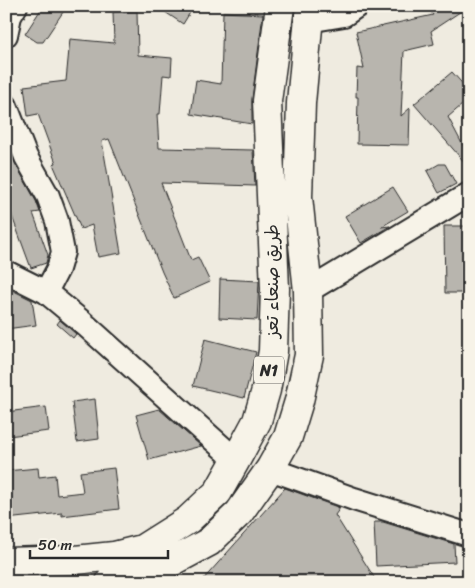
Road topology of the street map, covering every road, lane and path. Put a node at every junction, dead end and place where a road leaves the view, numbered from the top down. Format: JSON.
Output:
{"nodes":[{"id":1,"x":16,"y":6,"type":"edge"},
{"id":2,"x":280,"y":6,"type":"edge"},
{"id":3,"x":357,"y":6,"type":"edge"},
{"id":4,"x":309,"y":14,"type":"edge"},
{"id":5,"x":6,"y":35,"type":"edge"},
{"id":6,"x":6,"y":106,"type":"edge"},
{"id":7,"x":469,"y":194,"type":"edge"},
{"id":8,"x":6,"y":272,"type":"edge"},
{"id":9,"x":308,"y":291,"type":"junction"},
{"id":10,"x":46,"y":292,"type":"junction"},
{"id":11,"x":236,"y":460,"type":"junction"},
{"id":12,"x":270,"y":469,"type":"junction"},
{"id":13,"x":469,"y":535,"type":"edge"},
{"id":14,"x":6,"y":562,"type":"edge"},
{"id":15,"x":151,"y":568,"type":"edge"},
{"id":16,"x":110,"y":582,"type":"edge"}],
"edges":[{"from":1,"to":5,"type":"street"},
{"from":2,"to":11,"type":"highway","name":"طريق صنعاء تعز","number":"N1"},
{"from":3,"to":4,"type":"street"},
{"from":4,"to":9,"type":"highway","name":"طريق صنعاء تعز","number":"N1"},
{"from":6,"to":10,"type":"street"},
{"from":7,"to":9,"type":"street"},
{"from":8,"to":10,"type":"street"},
{"from":9,"to":12,"type":"highway","name":"طريق صنعاء تعز","number":"N1"},
{"from":10,"to":11,"type":"street"},
{"from":11,"to":15,"type":"highway","name":"طريق صنعاء تعز","number":"N1"},
{"from":12,"to":13,"type":"street"},
{"from":12,"to":15,"type":"highway","name":"طريق صنعاء تعز","number":"N1"},
{"from":14,"to":15,"type":"highway","name":"طريق صنعاء تعز","number":"N1"},
{"from":15,"to":16,"type":"highway","name":"طريق صنعاء تعز","number":"N1"}]}
